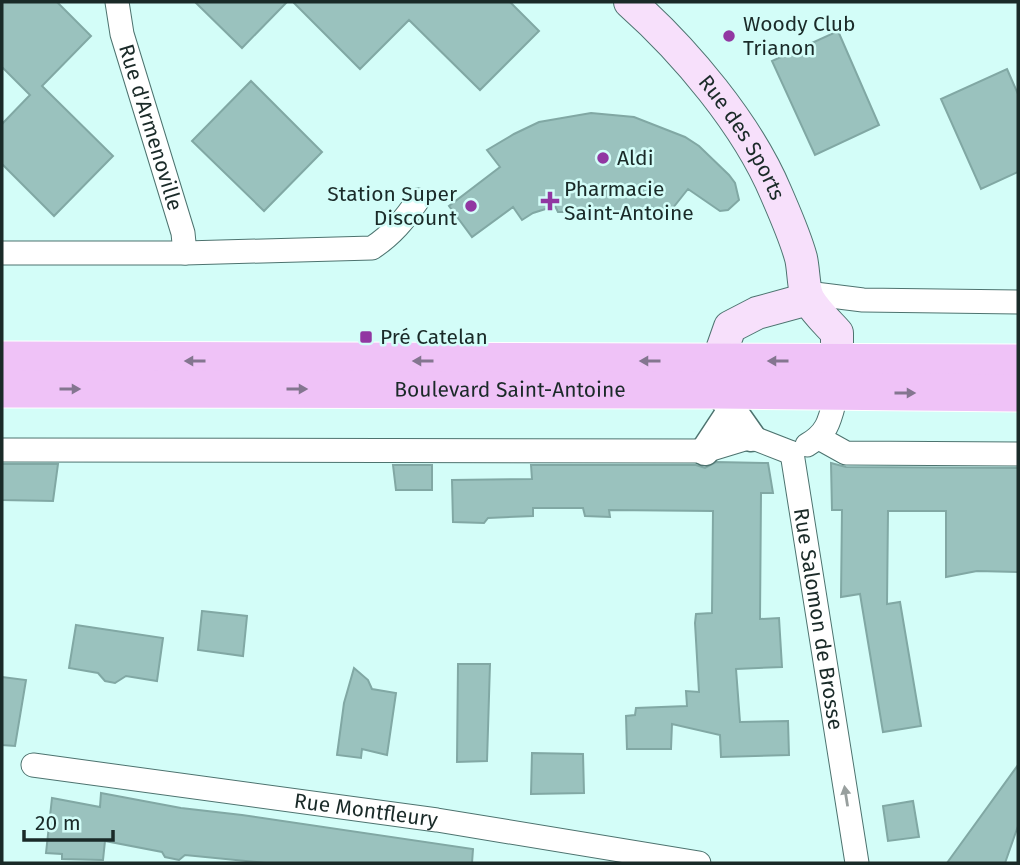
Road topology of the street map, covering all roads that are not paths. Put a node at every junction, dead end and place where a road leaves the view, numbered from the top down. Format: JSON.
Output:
{"nodes":[{"id":1,"x":117,"y":2,"type":"edge"},
{"id":2,"x":630,"y":2,"type":"edge"},
{"id":3,"x":418,"y":200,"type":"dead end"},
{"id":4,"x":2,"y":253,"type":"edge"},
{"id":5,"x":185,"y":253,"type":"junction"},
{"id":6,"x":807,"y":296,"type":"junction"},
{"id":7,"x":1018,"y":302,"type":"edge"},
{"id":8,"x":2,"y":360,"type":"edge"},
{"id":9,"x":1018,"y":363,"type":"edge"},
{"id":10,"x":838,"y":377,"type":"junction"},
{"id":11,"x":722,"y":384,"type":"junction"},
{"id":12,"x":2,"y":389,"type":"edge"},
{"id":13,"x":1018,"y":393,"type":"edge"},
{"id":14,"x":751,"y":437,"type":"junction"},
{"id":15,"x":820,"y":438,"type":"junction"},
{"id":16,"x":2,"y":450,"type":"edge"},
{"id":17,"x":705,"y":451,"type":"junction"},
{"id":18,"x":792,"y":453,"type":"junction"},
{"id":19,"x":1018,"y":454,"type":"edge"},
{"id":20,"x":33,"y":765,"type":"dead end"},
{"id":21,"x":699,"y":863,"type":"edge"},
{"id":22,"x":857,"y":863,"type":"edge"}],
"edges":[{"from":1,"to":5,"type":"street","name":"Rue d'Armenoville"},
{"from":2,"to":6,"type":"main road","name":"Rue des Sports"},
{"from":3,"to":5,"type":"street"},
{"from":4,"to":5,"type":"street"},
{"from":6,"to":7,"type":"street"},
{"from":6,"to":10,"type":"main road"},
{"from":6,"to":11,"type":"main road"},
{"from":11,"to":8,"type":"main road","name":"Boulevard Saint-Antoine","one_way":true},
{"from":9,"to":10,"type":"main road","name":"Boulevard Saint-Antoine"},
{"from":10,"to":11,"type":"main road","name":"Boulevard Saint-Antoine"},
{"from":10,"to":13,"type":"main road","name":"Boulevard Saint-Antoine","one_way":true},
{"from":10,"to":15,"type":"street"},
{"from":12,"to":11,"type":"main road","name":"Boulevard Saint-Antoine","one_way":true},
{"from":11,"to":14,"type":"street"},
{"from":11,"to":17,"type":"street"},
{"from":14,"to":17,"type":"street"},
{"from":14,"to":18,"type":"street"},
{"from":15,"to":18,"type":"street"},
{"from":15,"to":19,"type":"street"},
{"from":16,"to":17,"type":"street"},
{"from":22,"to":18,"type":"street","name":"Rue Salomon de Brosse","one_way":true},
{"from":20,"to":21,"type":"street","name":"Rue Montfleury"}]}
